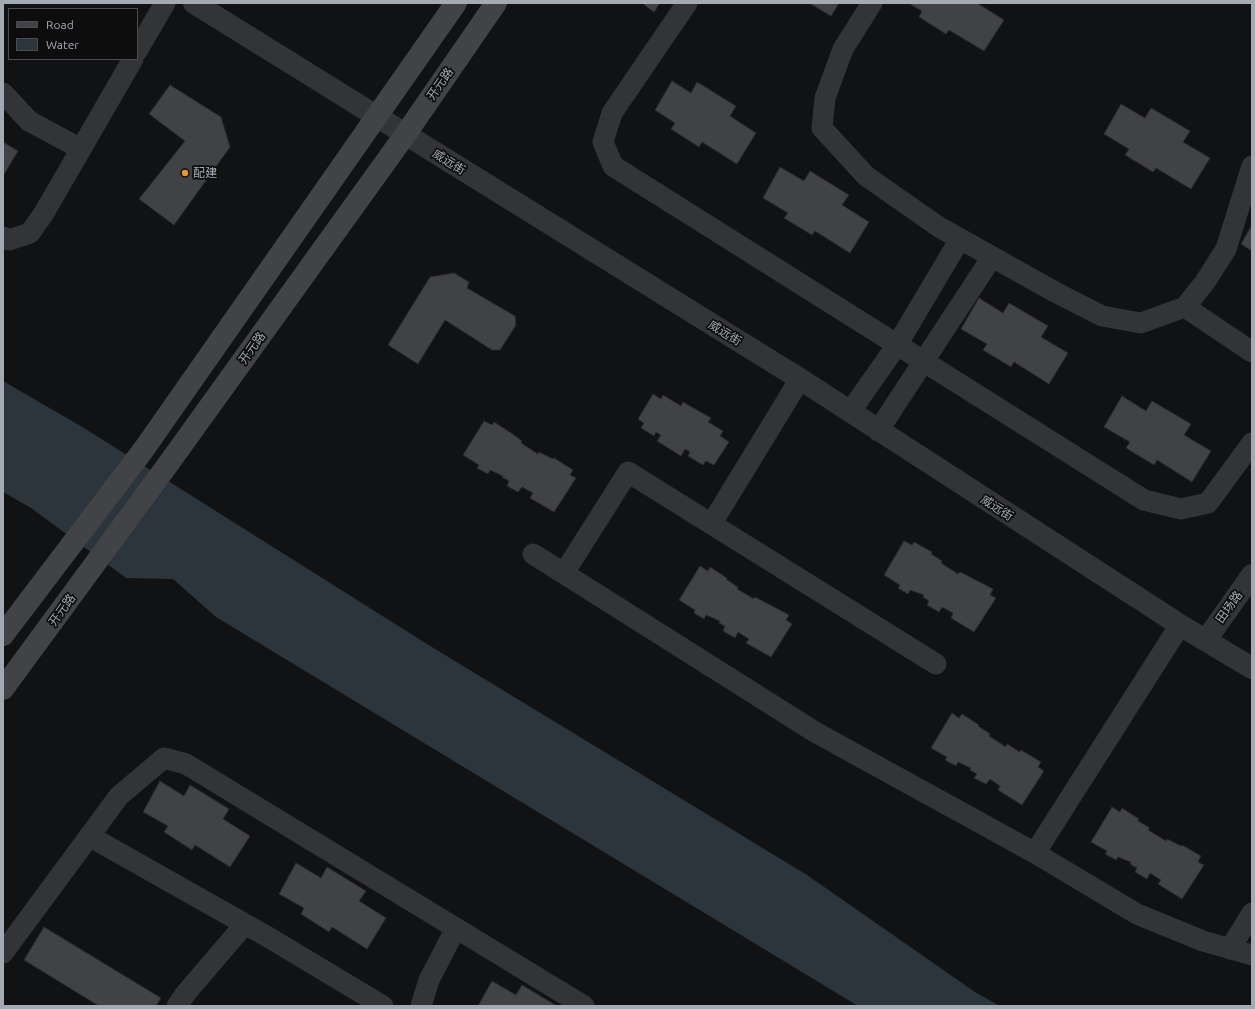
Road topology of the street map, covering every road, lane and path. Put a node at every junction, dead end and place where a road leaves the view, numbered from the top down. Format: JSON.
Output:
{"nodes":[{"id":1,"x":165,"y":3,"type":"edge"},
{"id":2,"x":194,"y":3,"type":"edge"},
{"id":3,"x":456,"y":3,"type":"edge"},
{"id":4,"x":496,"y":3,"type":"edge"},
{"id":5,"x":687,"y":3,"type":"edge"},
{"id":6,"x":872,"y":3,"type":"edge"},
{"id":7,"x":138,"y":50,"type":"edge"},
{"id":8,"x":132,"y":60,"type":"edge"},
{"id":9,"x":3,"y":92,"type":"edge"},
{"id":10,"x":377,"y":115,"type":"junction"},
{"id":11,"x":405,"y":135,"type":"junction"},
{"id":12,"x":81,"y":149,"type":"junction"},
{"id":13,"x":1252,"y":166,"type":"edge"},
{"id":14,"x":3,"y":238,"type":"edge"},
{"id":15,"x":960,"y":239,"type":"junction"},
{"id":16,"x":992,"y":257,"type":"junction"},
{"id":17,"x":1185,"y":307,"type":"junction"},
{"id":18,"x":897,"y":345,"type":"junction"},
{"id":19,"x":1252,"y":352,"type":"edge"},
{"id":20,"x":924,"y":362,"type":"junction"},
{"id":21,"x":800,"y":379,"type":"junction"},
{"id":22,"x":850,"y":412,"type":"junction"},
{"id":23,"x":878,"y":431,"type":"junction"},
{"id":24,"x":1252,"y":443,"type":"edge"},
{"id":25,"x":712,"y":523,"type":"junction"},
{"id":26,"x":533,"y":554,"type":"dead end"},
{"id":27,"x":564,"y":573,"type":"junction"},
{"id":28,"x":1252,"y":575,"type":"edge"},
{"id":29,"x":1180,"y":625,"type":"junction"},
{"id":30,"x":3,"y":635,"type":"edge"},
{"id":31,"x":1206,"y":640,"type":"junction"},
{"id":32,"x":936,"y":664,"type":"dead end"},
{"id":33,"x":1252,"y":668,"type":"edge"},
{"id":34,"x":3,"y":689,"type":"edge"},
{"id":35,"x":89,"y":836,"type":"junction"},
{"id":36,"x":1035,"y":853,"type":"junction"},
{"id":37,"x":1252,"y":913,"type":"edge"},
{"id":38,"x":245,"y":924,"type":"junction"},
{"id":39,"x":456,"y":928,"type":"junction"},
{"id":40,"x":1230,"y":949,"type":"junction"},
{"id":41,"x":3,"y":953,"type":"edge"},
{"id":42,"x":1252,"y":955,"type":"edge"},
{"id":43,"x":177,"y":1006,"type":"edge"},
{"id":44,"x":383,"y":1006,"type":"edge"},
{"id":45,"x":421,"y":1006,"type":"edge"},
{"id":46,"x":584,"y":1006,"type":"edge"}],
"edges":[{"from":1,"to":7,"type":"street"},
{"from":2,"to":10,"type":"street","name":"威远街"},
{"from":3,"to":10,"type":"main road"},
{"from":4,"to":11,"type":"main road","name":"开元路"},
{"from":5,"to":18,"type":"street"},
{"from":6,"to":15,"type":"street"},
{"from":8,"to":12,"type":"street"},
{"from":9,"to":12,"type":"street"},
{"from":10,"to":11,"type":"street","name":"威远街"},
{"from":10,"to":30,"type":"main road"},
{"from":11,"to":21,"type":"street","name":"威远街"},
{"from":11,"to":34,"type":"main road","name":"开元路"},
{"from":12,"to":14,"type":"street"},
{"from":13,"to":17,"type":"street"},
{"from":15,"to":16,"type":"street"},
{"from":15,"to":18,"type":"street"},
{"from":16,"to":17,"type":"street"},
{"from":16,"to":20,"type":"street"},
{"from":17,"to":19,"type":"street"},
{"from":18,"to":20,"type":"street"},
{"from":18,"to":22,"type":"street"},
{"from":20,"to":23,"type":"street"},
{"from":20,"to":24,"type":"street"},
{"from":21,"to":22,"type":"street","name":"威远街"},
{"from":21,"to":25,"type":"street"},
{"from":22,"to":23,"type":"street","name":"威远街"},
{"from":23,"to":29,"type":"street","name":"威远街"},
{"from":25,"to":27,"type":"street"},
{"from":25,"to":32,"type":"street"},
{"from":26,"to":27,"type":"street"},
{"from":27,"to":36,"type":"street"},
{"from":28,"to":31,"type":"street","name":"田场路"},
{"from":29,"to":31,"type":"street","name":"威远街"},
{"from":29,"to":36,"type":"street"},
{"from":31,"to":33,"type":"street","name":"威远街"},
{"from":35,"to":38,"type":"street"},
{"from":35,"to":39,"type":"street"},
{"from":35,"to":41,"type":"street"},
{"from":36,"to":40,"type":"street"},
{"from":37,"to":40,"type":"street"},
{"from":38,"to":43,"type":"street"},
{"from":38,"to":44,"type":"street"},
{"from":39,"to":45,"type":"street"},
{"from":39,"to":46,"type":"street"},
{"from":40,"to":42,"type":"street"}]}
